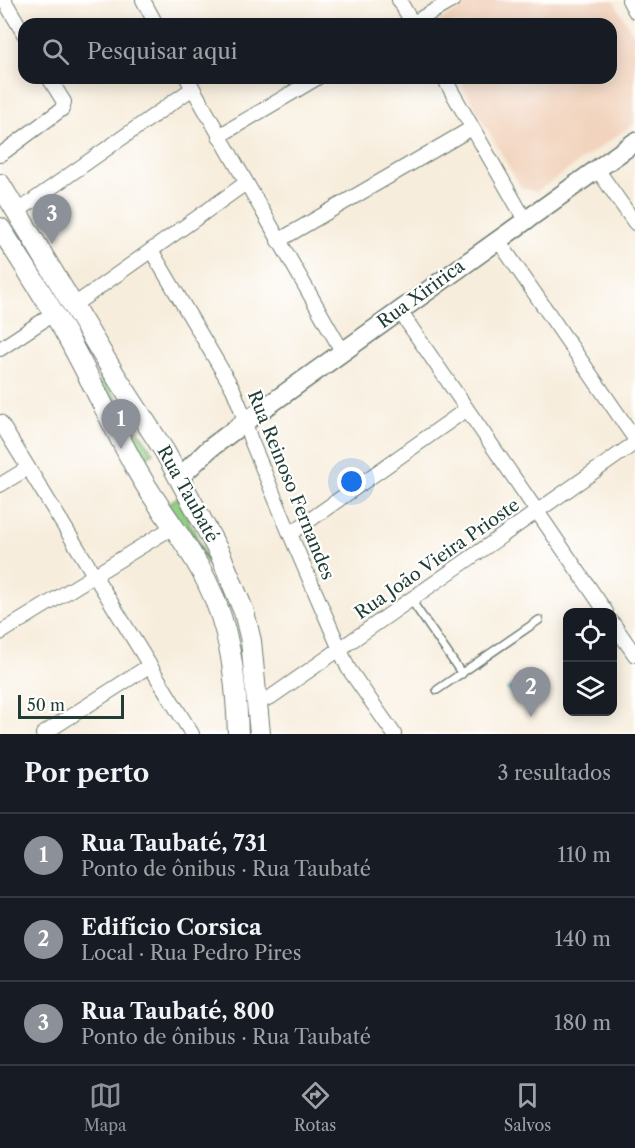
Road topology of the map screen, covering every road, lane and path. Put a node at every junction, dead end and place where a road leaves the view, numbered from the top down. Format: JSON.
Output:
{"nodes":[{"id":1,"x":4,"y":0,"type":"edge"},
{"id":2,"x":399,"y":0,"type":"edge"},
{"id":3,"x":453,"y":0,"type":"edge"},
{"id":4,"x":629,"y":0,"type":"edge"},
{"id":5,"x":147,"y":1,"type":"edge"},
{"id":6,"x":635,"y":11,"type":"edge"},
{"id":7,"x":154,"y":18,"type":"edge"},
{"id":8,"x":409,"y":18,"type":"edge"},
{"id":9,"x":422,"y":18,"type":"edge"},
{"id":10,"x":18,"y":24,"type":"edge"},
{"id":11,"x":53,"y":84,"type":"edge"},
{"id":12,"x":189,"y":84,"type":"edge"},
{"id":13,"x":191,"y":84,"type":"edge"},
{"id":14,"x":307,"y":84,"type":"edge"},
{"id":15,"x":447,"y":84,"type":"edge"},
{"id":16,"x":472,"y":128,"type":"junction"},
{"id":17,"x":219,"y":136,"type":"junction"},
{"id":18,"x":635,"y":142,"type":"edge"},
{"id":19,"x":0,"y":155,"type":"edge"},
{"id":20,"x":597,"y":169,"type":"junction"},
{"id":21,"x":246,"y":183,"type":"junction"},
{"id":22,"x":0,"y":184,"type":"edge"},
{"id":23,"x":18,"y":211,"type":"junction"},
{"id":24,"x":525,"y":220,"type":"junction"},
{"id":25,"x":635,"y":224,"type":"edge"},
{"id":26,"x":0,"y":228,"type":"edge"},
{"id":27,"x":498,"y":240,"type":"junction"},
{"id":28,"x":278,"y":241,"type":"junction"},
{"id":29,"x":151,"y":250,"type":"junction"},
{"id":30,"x":74,"y":305,"type":"junction"},
{"id":31,"x":399,"y":310,"type":"junction"},
{"id":32,"x":53,"y":314,"type":"junction"},
{"id":33,"x":0,"y":349,"type":"edge"},
{"id":34,"x":342,"y":351,"type":"junction"},
{"id":35,"x":115,"y":375,"type":"junction"},
{"id":36,"x":91,"y":382,"type":"junction"},
{"id":37,"x":467,"y":409,"type":"junction"},
{"id":38,"x":0,"y":422,"type":"edge"},
{"id":39,"x":245,"y":422,"type":"junction"},
{"id":40,"x":635,"y":441,"type":"edge"},
{"id":41,"x":28,"y":468,"type":"junction"},
{"id":42,"x":176,"y":470,"type":"junction"},
{"id":43,"x":0,"y":484,"type":"edge"},
{"id":44,"x":151,"y":495,"type":"junction"},
{"id":45,"x":538,"y":511,"type":"junction"},
{"id":46,"x":173,"y":527,"type":"junction"},
{"id":47,"x":290,"y":534,"type":"junction"},
{"id":48,"x":94,"y":575,"type":"junction"},
{"id":49,"x":411,"y":600,"type":"junction"},
{"id":50,"x":603,"y":608,"type":"edge"},
{"id":51,"x":539,"y":620,"type":"dead end"},
{"id":52,"x":617,"y":629,"type":"edge"},
{"id":53,"x":0,"y":633,"type":"edge"},
{"id":54,"x":339,"y":650,"type":"junction"},
{"id":55,"x":635,"y":655,"type":"edge"},
{"id":56,"x":149,"y":666,"type":"junction"},
{"id":57,"x":462,"y":674,"type":"junction"},
{"id":58,"x":437,"y":690,"type":"dead end"},
{"id":59,"x":258,"y":702,"type":"junction"},
{"id":60,"x":43,"y":734,"type":"edge"},
{"id":61,"x":192,"y":734,"type":"edge"},
{"id":62,"x":238,"y":734,"type":"edge"},
{"id":63,"x":260,"y":734,"type":"edge"},
{"id":64,"x":394,"y":734,"type":"edge"}],
"edges":[{"from":1,"to":10,"type":"street"},
{"from":2,"to":8,"type":"street"},
{"from":3,"to":9,"type":"street"},
{"from":4,"to":6,"type":"street"},
{"from":5,"to":7,"type":"street"},
{"from":11,"to":19,"type":"street"},
{"from":12,"to":23,"type":"street"},
{"from":13,"to":17,"type":"street"},
{"from":14,"to":17,"type":"street"},
{"from":15,"to":16,"type":"street"},
{"from":16,"to":24,"type":"street"},
{"from":16,"to":28,"type":"street"},
{"from":17,"to":21,"type":"street"},
{"from":18,"to":20,"type":"street","name":"Rua Xiririca"},
{"from":20,"to":24,"type":"street","name":"Rua Xiririca"},
{"from":20,"to":25,"type":"street"},
{"from":21,"to":28,"type":"street"},
{"from":21,"to":29,"type":"street"},
{"from":22,"to":23,"type":"main road","name":"Rua Taubaté"},
{"from":23,"to":30,"type":"main road","name":"Rua Taubaté"},
{"from":24,"to":27,"type":"street","name":"Rua Xiririca"},
{"from":26,"to":32,"type":"main road","name":"Rua Taubaté"},
{"from":27,"to":31,"type":"street","name":"Rua Xiririca"},
{"from":27,"to":40,"type":"street"},
{"from":28,"to":34,"type":"street"},
{"from":29,"to":30,"type":"street"},
{"from":29,"to":39,"type":"street","name":"Rua Reinoso Fernandes"},
{"from":30,"to":35,"type":"main road","name":"Rua Taubaté"},
{"from":31,"to":34,"type":"street","name":"Rua Xiririca"},
{"from":31,"to":37,"type":"street"},
{"from":32,"to":33,"type":"street"},
{"from":32,"to":36,"type":"main road","name":"Rua Taubaté"},
{"from":34,"to":39,"type":"street","name":"Rua Xiririca"},
{"from":35,"to":36,"type":"main road"},
{"from":35,"to":42,"type":"main road","name":"Rua Taubaté"},
{"from":36,"to":44,"type":"main road","name":"Rua Taubaté"},
{"from":37,"to":45,"type":"street"},
{"from":37,"to":47,"type":"street"},
{"from":38,"to":41,"type":"street"},
{"from":39,"to":42,"type":"street","name":"Rua Xiririca"},
{"from":39,"to":47,"type":"street","name":"Rua Reinoso Fernandes"},
{"from":40,"to":45,"type":"street","name":"Rua João Vieira Prioste"},
{"from":41,"to":43,"type":"street"},
{"from":41,"to":48,"type":"street"},
{"from":42,"to":44,"type":"main road"},
{"from":42,"to":59,"type":"main road","name":"Rua Taubaté"},
{"from":44,"to":46,"type":"main road","name":"Rua Taubaté"},
{"from":45,"to":49,"type":"street","name":"Rua João Vieira Prioste"},
{"from":45,"to":50,"type":"street"},
{"from":46,"to":48,"type":"street"},
{"from":46,"to":62,"type":"main road","name":"Rua Taubaté"},
{"from":47,"to":54,"type":"street","name":"Rua Reinoso Fernandes"},
{"from":48,"to":53,"type":"street"},
{"from":48,"to":56,"type":"street"},
{"from":49,"to":54,"type":"street","name":"Rua João Vieira Prioste"},
{"from":49,"to":57,"type":"lane"},
{"from":51,"to":57,"type":"lane"},
{"from":52,"to":55,"type":"street"},
{"from":54,"to":59,"type":"street","name":"Rua João Vieira Prioste"},
{"from":54,"to":64,"type":"street","name":"Rua Reinoso Fernandes"},
{"from":56,"to":60,"type":"street"},
{"from":56,"to":61,"type":"street"},
{"from":57,"to":58,"type":"lane"},
{"from":59,"to":63,"type":"main road","name":"Rua Taubaté"}]}
